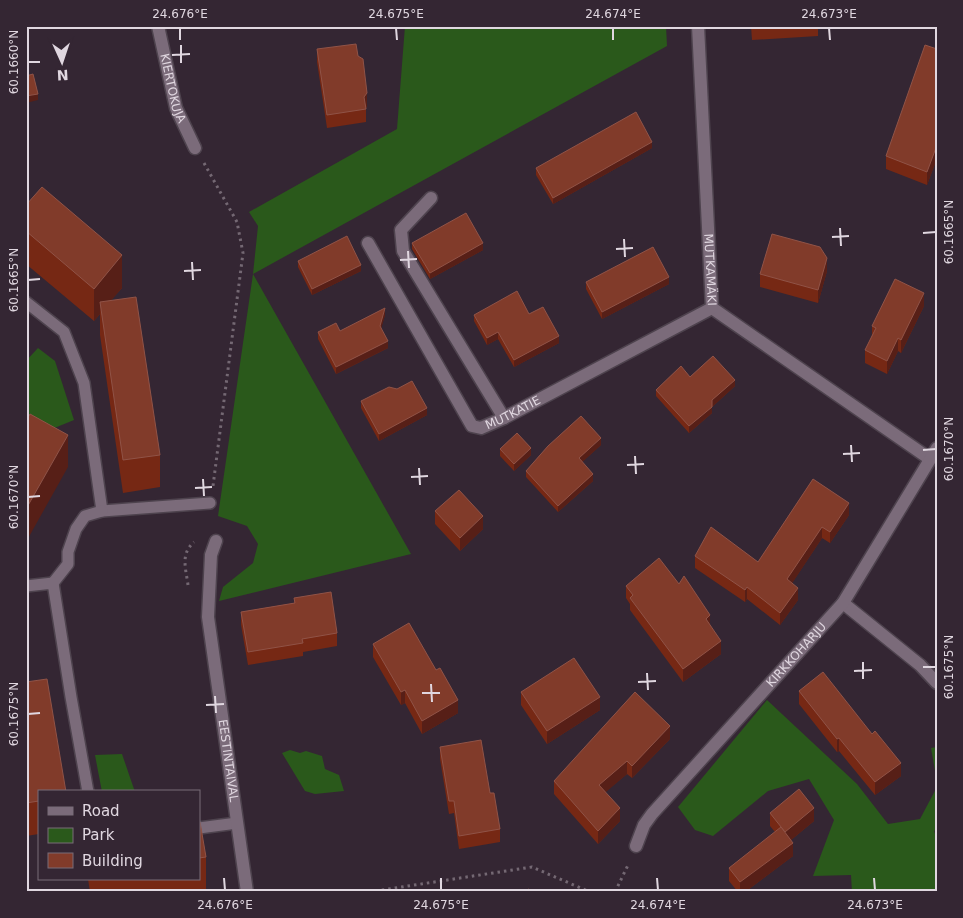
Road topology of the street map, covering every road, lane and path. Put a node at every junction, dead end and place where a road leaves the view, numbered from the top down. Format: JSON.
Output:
{"nodes":[{"id":1,"x":158,"y":26,"type":"edge"},
{"id":2,"x":698,"y":26,"type":"edge"},
{"id":3,"x":196,"y":148,"type":"joint"},
{"id":4,"x":431,"y":198,"type":"dead end"},
{"id":5,"x":368,"y":242,"type":"dead end"},
{"id":6,"x":26,"y":302,"type":"edge"},
{"id":7,"x":712,"y":308,"type":"junction"},
{"id":8,"x":504,"y":418,"type":"junction"},
{"id":9,"x":933,"y":454,"type":"edge"},
{"id":10,"x":210,"y":503,"type":"joint"},
{"id":11,"x":102,"y":511,"type":"junction"},
{"id":12,"x":216,"y":541,"type":"dead end"},
{"id":13,"x":53,"y":583,"type":"junction"},
{"id":14,"x":26,"y":586,"type":"edge"},
{"id":15,"x":843,"y":603,"type":"junction"},
{"id":16,"x":937,"y":683,"type":"edge"},
{"id":17,"x":88,"y":790,"type":"edge"},
{"id":18,"x":237,"y":823,"type":"junction"},
{"id":19,"x":200,"y":828,"type":"edge"},
{"id":20,"x":636,"y":846,"type":"joint"},
{"id":21,"x":248,"y":892,"type":"edge"},
{"id":22,"x":369,"y":892,"type":"edge"},
{"id":23,"x":590,"y":892,"type":"edge"},
{"id":24,"x":615,"y":892,"type":"edge"}],
"edges":[{"from":1,"to":3,"type":"street","name":"KIERTOKUJA"},
{"from":2,"to":7,"type":"street","name":"MUTKAMÄKI"},
{"from":3,"to":10,"type":"path"},
{"from":4,"to":8,"type":"street"},
{"from":5,"to":8,"type":"street","name":"MUTKATIE"},
{"from":6,"to":11,"type":"lane"},
{"from":7,"to":8,"type":"street","name":"MUTKATIE"},
{"from":7,"to":9,"type":"street","name":"MUTKAMÄKI"},
{"from":9,"to":15,"type":"street","name":"KIRKKOHARJU"},
{"from":10,"to":11,"type":"lane"},
{"from":11,"to":13,"type":"lane"},
{"from":12,"to":18,"type":"street","name":"EESTINTAIVAL"},
{"from":13,"to":14,"type":"lane"},
{"from":13,"to":17,"type":"lane"},
{"from":15,"to":16,"type":"street"},
{"from":15,"to":20,"type":"street","name":"KIRKKOHARJU"},
{"from":18,"to":19,"type":"lane"},
{"from":18,"to":21,"type":"street","name":"EESTINTAIVAL"},
{"from":20,"to":24,"type":"path"},
{"from":22,"to":23,"type":"path"}]}
